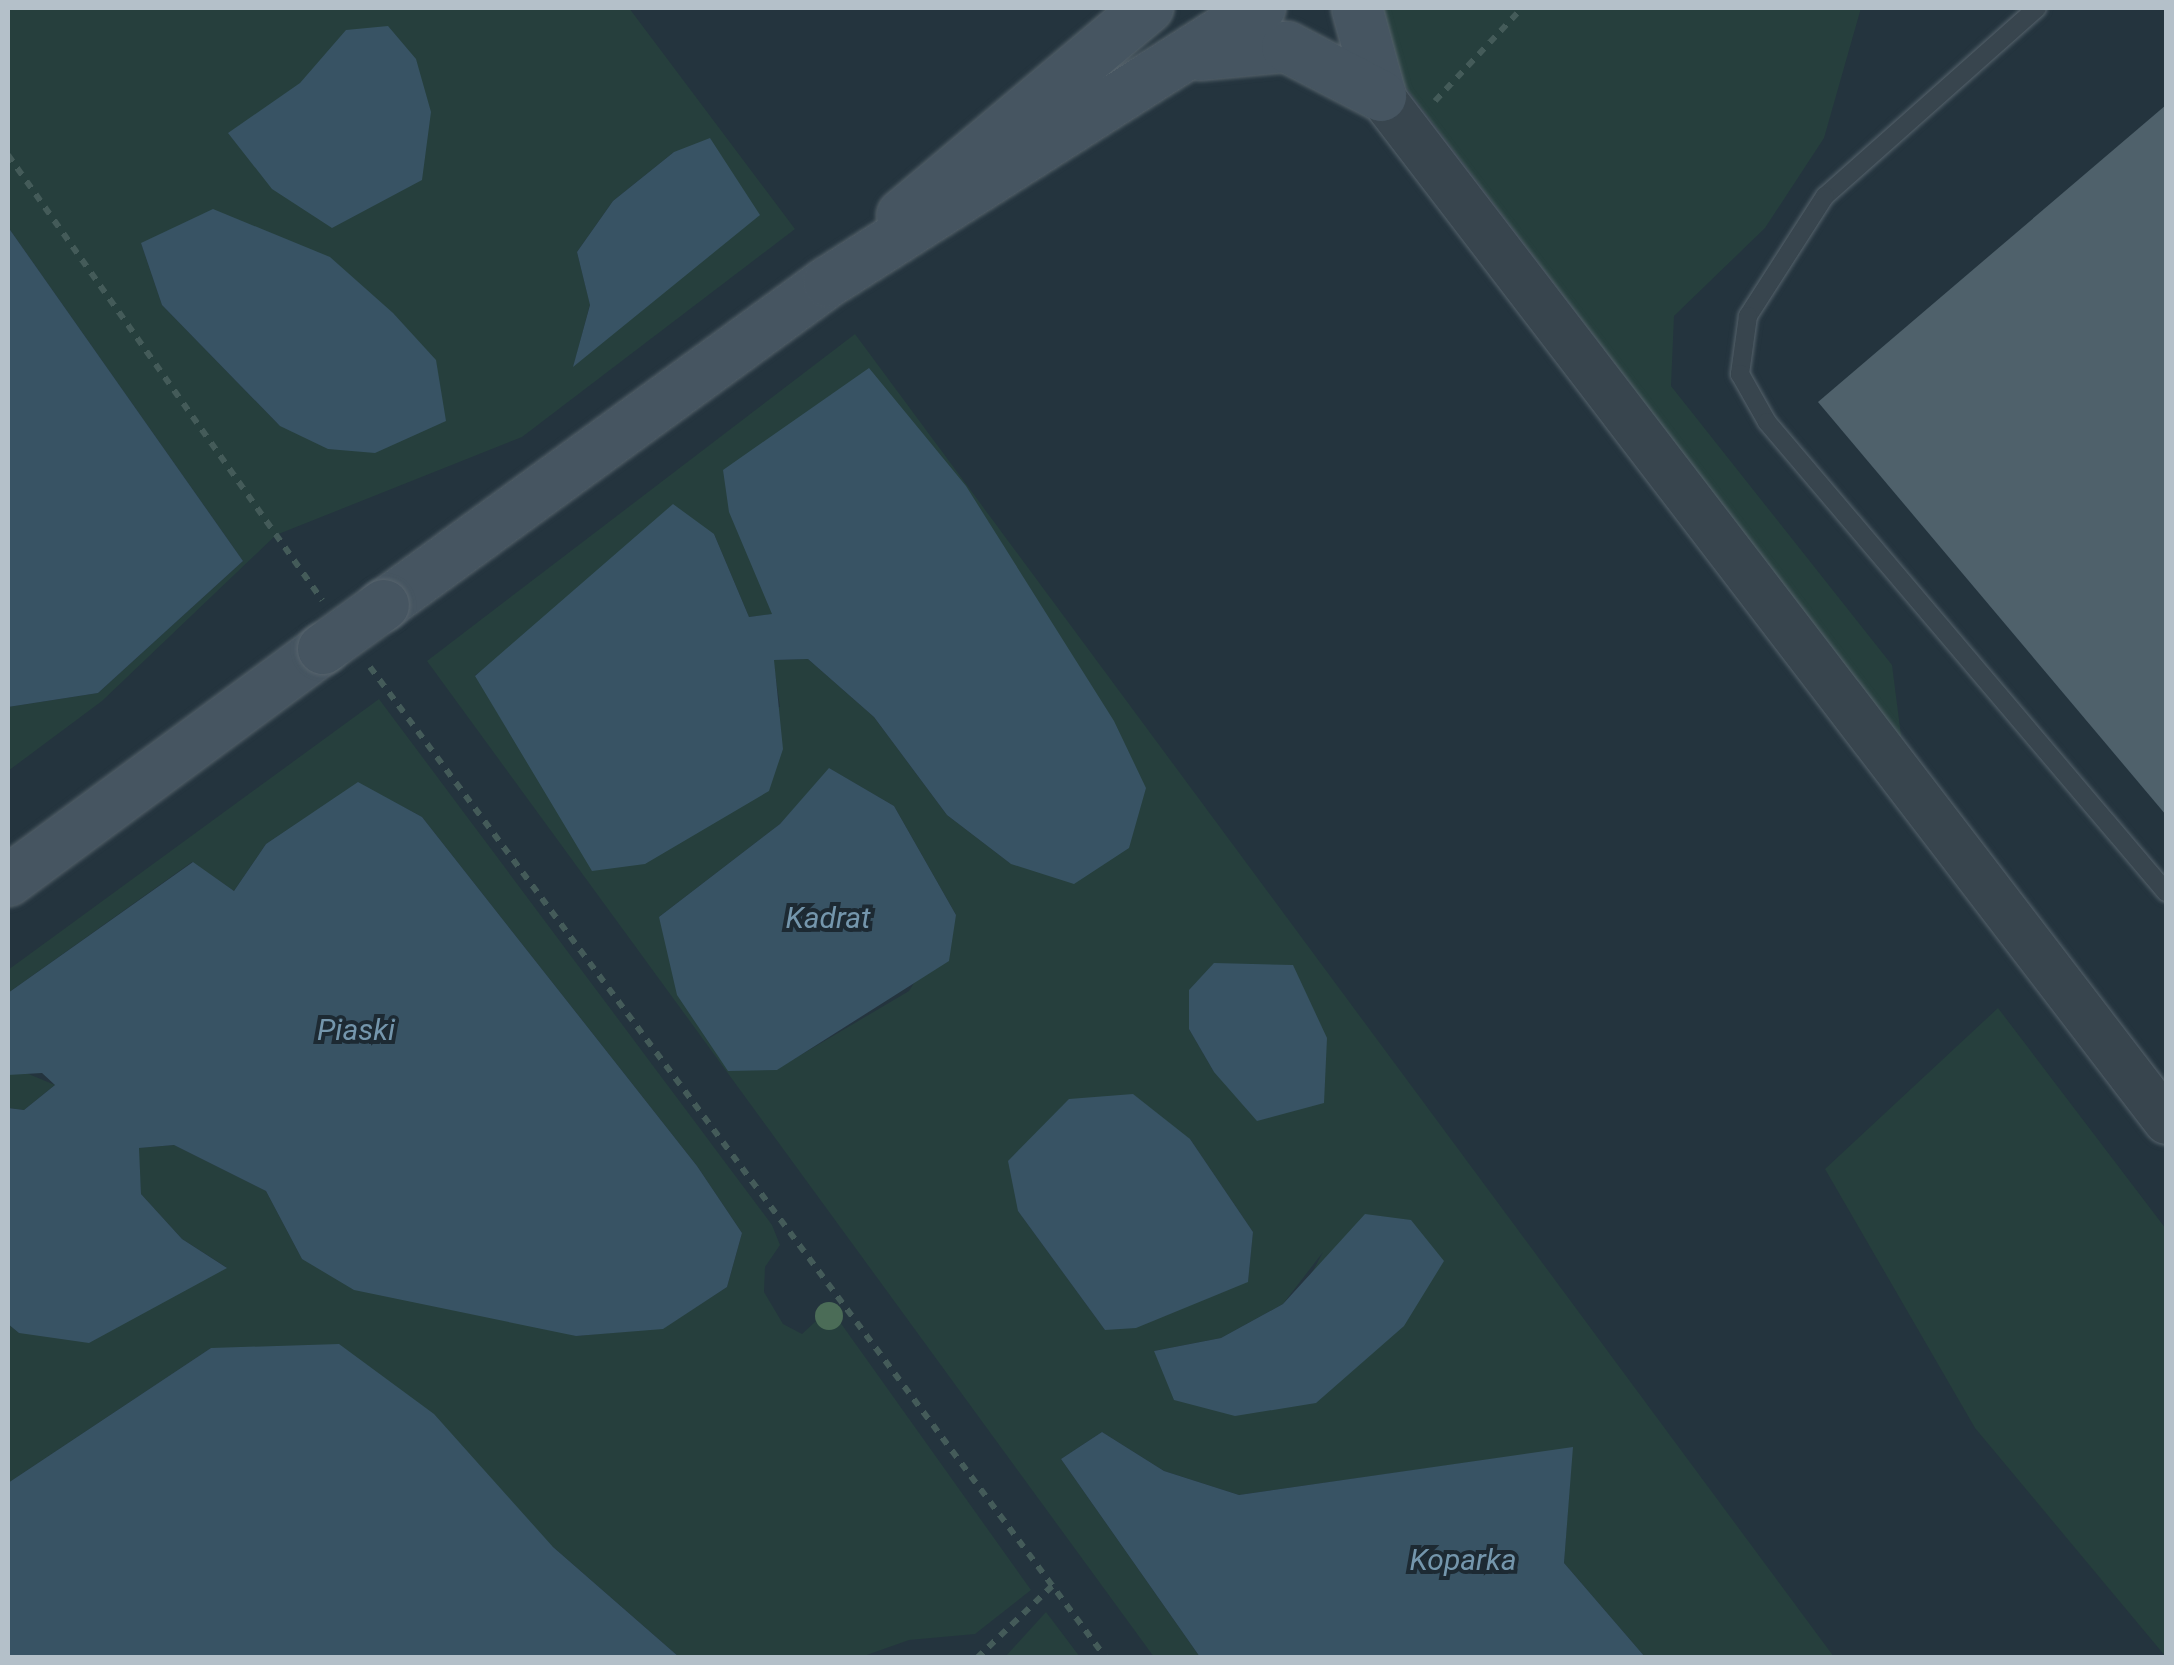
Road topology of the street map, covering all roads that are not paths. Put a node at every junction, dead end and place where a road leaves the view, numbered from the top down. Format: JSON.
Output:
{"nodes":[{"id":1,"x":1148,"y":8,"type":"edge"},
{"id":2,"x":1260,"y":8,"type":"edge"},
{"id":3,"x":1357,"y":8,"type":"edge"},
{"id":4,"x":2037,"y":8,"type":"edge"},
{"id":5,"x":1194,"y":56,"type":"junction"},
{"id":6,"x":1394,"y":114,"type":"junction"},
{"id":7,"x":828,"y":282,"type":"junction"},
{"id":8,"x":8,"y":881,"type":"edge"},
{"id":9,"x":2166,"y":892,"type":"edge"},
{"id":10,"x":2166,"y":1121,"type":"edge"}],
"edges":[{"from":1,"to":7,"type":"main road"},
{"from":2,"to":5,"type":"main road"},
{"from":3,"to":6,"type":"main road"},
{"from":4,"to":9,"type":"lane"},
{"from":5,"to":6,"type":"main road"},
{"from":5,"to":7,"type":"main road"},
{"from":6,"to":10,"type":"street"},
{"from":7,"to":8,"type":"main road","bridge":true}]}
